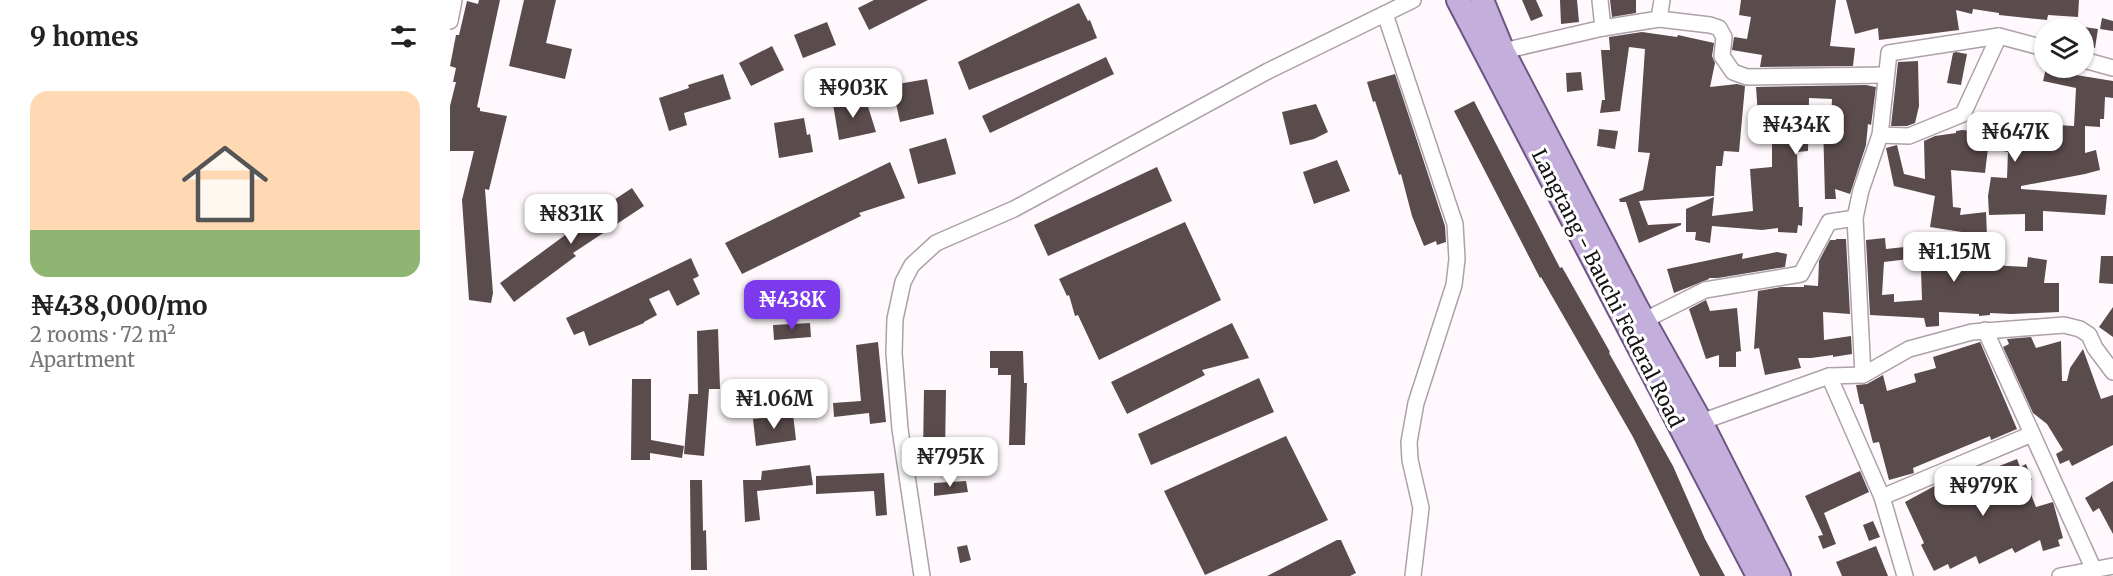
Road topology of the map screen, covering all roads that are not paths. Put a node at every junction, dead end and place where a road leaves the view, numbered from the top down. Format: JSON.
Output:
{"nodes":[{"id":1,"x":454,"y":0,"type":"edge"},
{"id":2,"x":1413,"y":0,"type":"edge"},
{"id":3,"x":1458,"y":0,"type":"edge"},
{"id":4,"x":1482,"y":0,"type":"edge"},
{"id":5,"x":1600,"y":0,"type":"edge"},
{"id":6,"x":1662,"y":0,"type":"edge"},
{"id":7,"x":1385,"y":14,"type":"junction"},
{"id":8,"x":1659,"y":19,"type":"junction"},
{"id":9,"x":450,"y":21,"type":"edge"},
{"id":10,"x":1603,"y":28,"type":"junction"},
{"id":11,"x":1999,"y":36,"type":"junction"},
{"id":12,"x":2034,"y":45,"type":"edge"},
{"id":13,"x":1503,"y":51,"type":"junction"},
{"id":14,"x":2094,"y":63,"type":"edge"},
{"id":15,"x":2113,"y":68,"type":"edge"},
{"id":16,"x":1886,"y":75,"type":"junction"},
{"id":17,"x":1880,"y":135,"type":"junction"},
{"id":18,"x":1855,"y":218,"type":"junction"},
{"id":19,"x":1645,"y":320,"type":"junction"},
{"id":20,"x":1985,"y":330,"type":"junction"},
{"id":21,"x":2113,"y":372,"type":"edge"},
{"id":22,"x":1863,"y":375,"type":"junction"},
{"id":23,"x":1829,"y":376,"type":"junction"},
{"id":24,"x":1701,"y":422,"type":"junction"},
{"id":25,"x":2032,"y":434,"type":"junction"},
{"id":26,"x":1882,"y":497,"type":"junction"},
{"id":27,"x":2113,"y":566,"type":"edge"},
{"id":28,"x":2094,"y":570,"type":"junction"},
{"id":29,"x":922,"y":576,"type":"edge"},
{"id":30,"x":1413,"y":576,"type":"edge"},
{"id":31,"x":1758,"y":576,"type":"edge"},
{"id":32,"x":1779,"y":576,"type":"edge"},
{"id":33,"x":1905,"y":576,"type":"edge"},
{"id":34,"x":2062,"y":576,"type":"edge"}],
"edges":[{"from":1,"to":9,"type":"street"},
{"from":2,"to":7,"type":"street"},
{"from":3,"to":31,"type":"main road","name":"Langtang - Bauchi Federal Road"},
{"from":4,"to":13,"type":"main road"},
{"from":5,"to":10,"type":"street"},
{"from":6,"to":8,"type":"street"},
{"from":7,"to":29,"type":"street"},
{"from":7,"to":30,"type":"street"},
{"from":8,"to":10,"type":"street"},
{"from":8,"to":16,"type":"street"},
{"from":10,"to":13,"type":"street"},
{"from":11,"to":12,"type":"street"},
{"from":11,"to":16,"type":"street"},
{"from":11,"to":17,"type":"street"},
{"from":13,"to":19,"type":"main road"},
{"from":14,"to":15,"type":"street"},
{"from":16,"to":17,"type":"street"},
{"from":17,"to":18,"type":"street"},
{"from":18,"to":19,"type":"street"},
{"from":18,"to":22,"type":"street"},
{"from":19,"to":24,"type":"main road"},
{"from":20,"to":21,"type":"street"},
{"from":20,"to":22,"type":"street"},
{"from":20,"to":25,"type":"street"},
{"from":22,"to":23,"type":"street"},
{"from":23,"to":24,"type":"street"},
{"from":23,"to":26,"type":"street"},
{"from":24,"to":32,"type":"main road"},
{"from":25,"to":26,"type":"street"},
{"from":25,"to":28,"type":"street"},
{"from":26,"to":33,"type":"street"},
{"from":27,"to":28,"type":"street"},
{"from":28,"to":34,"type":"street"}]}
